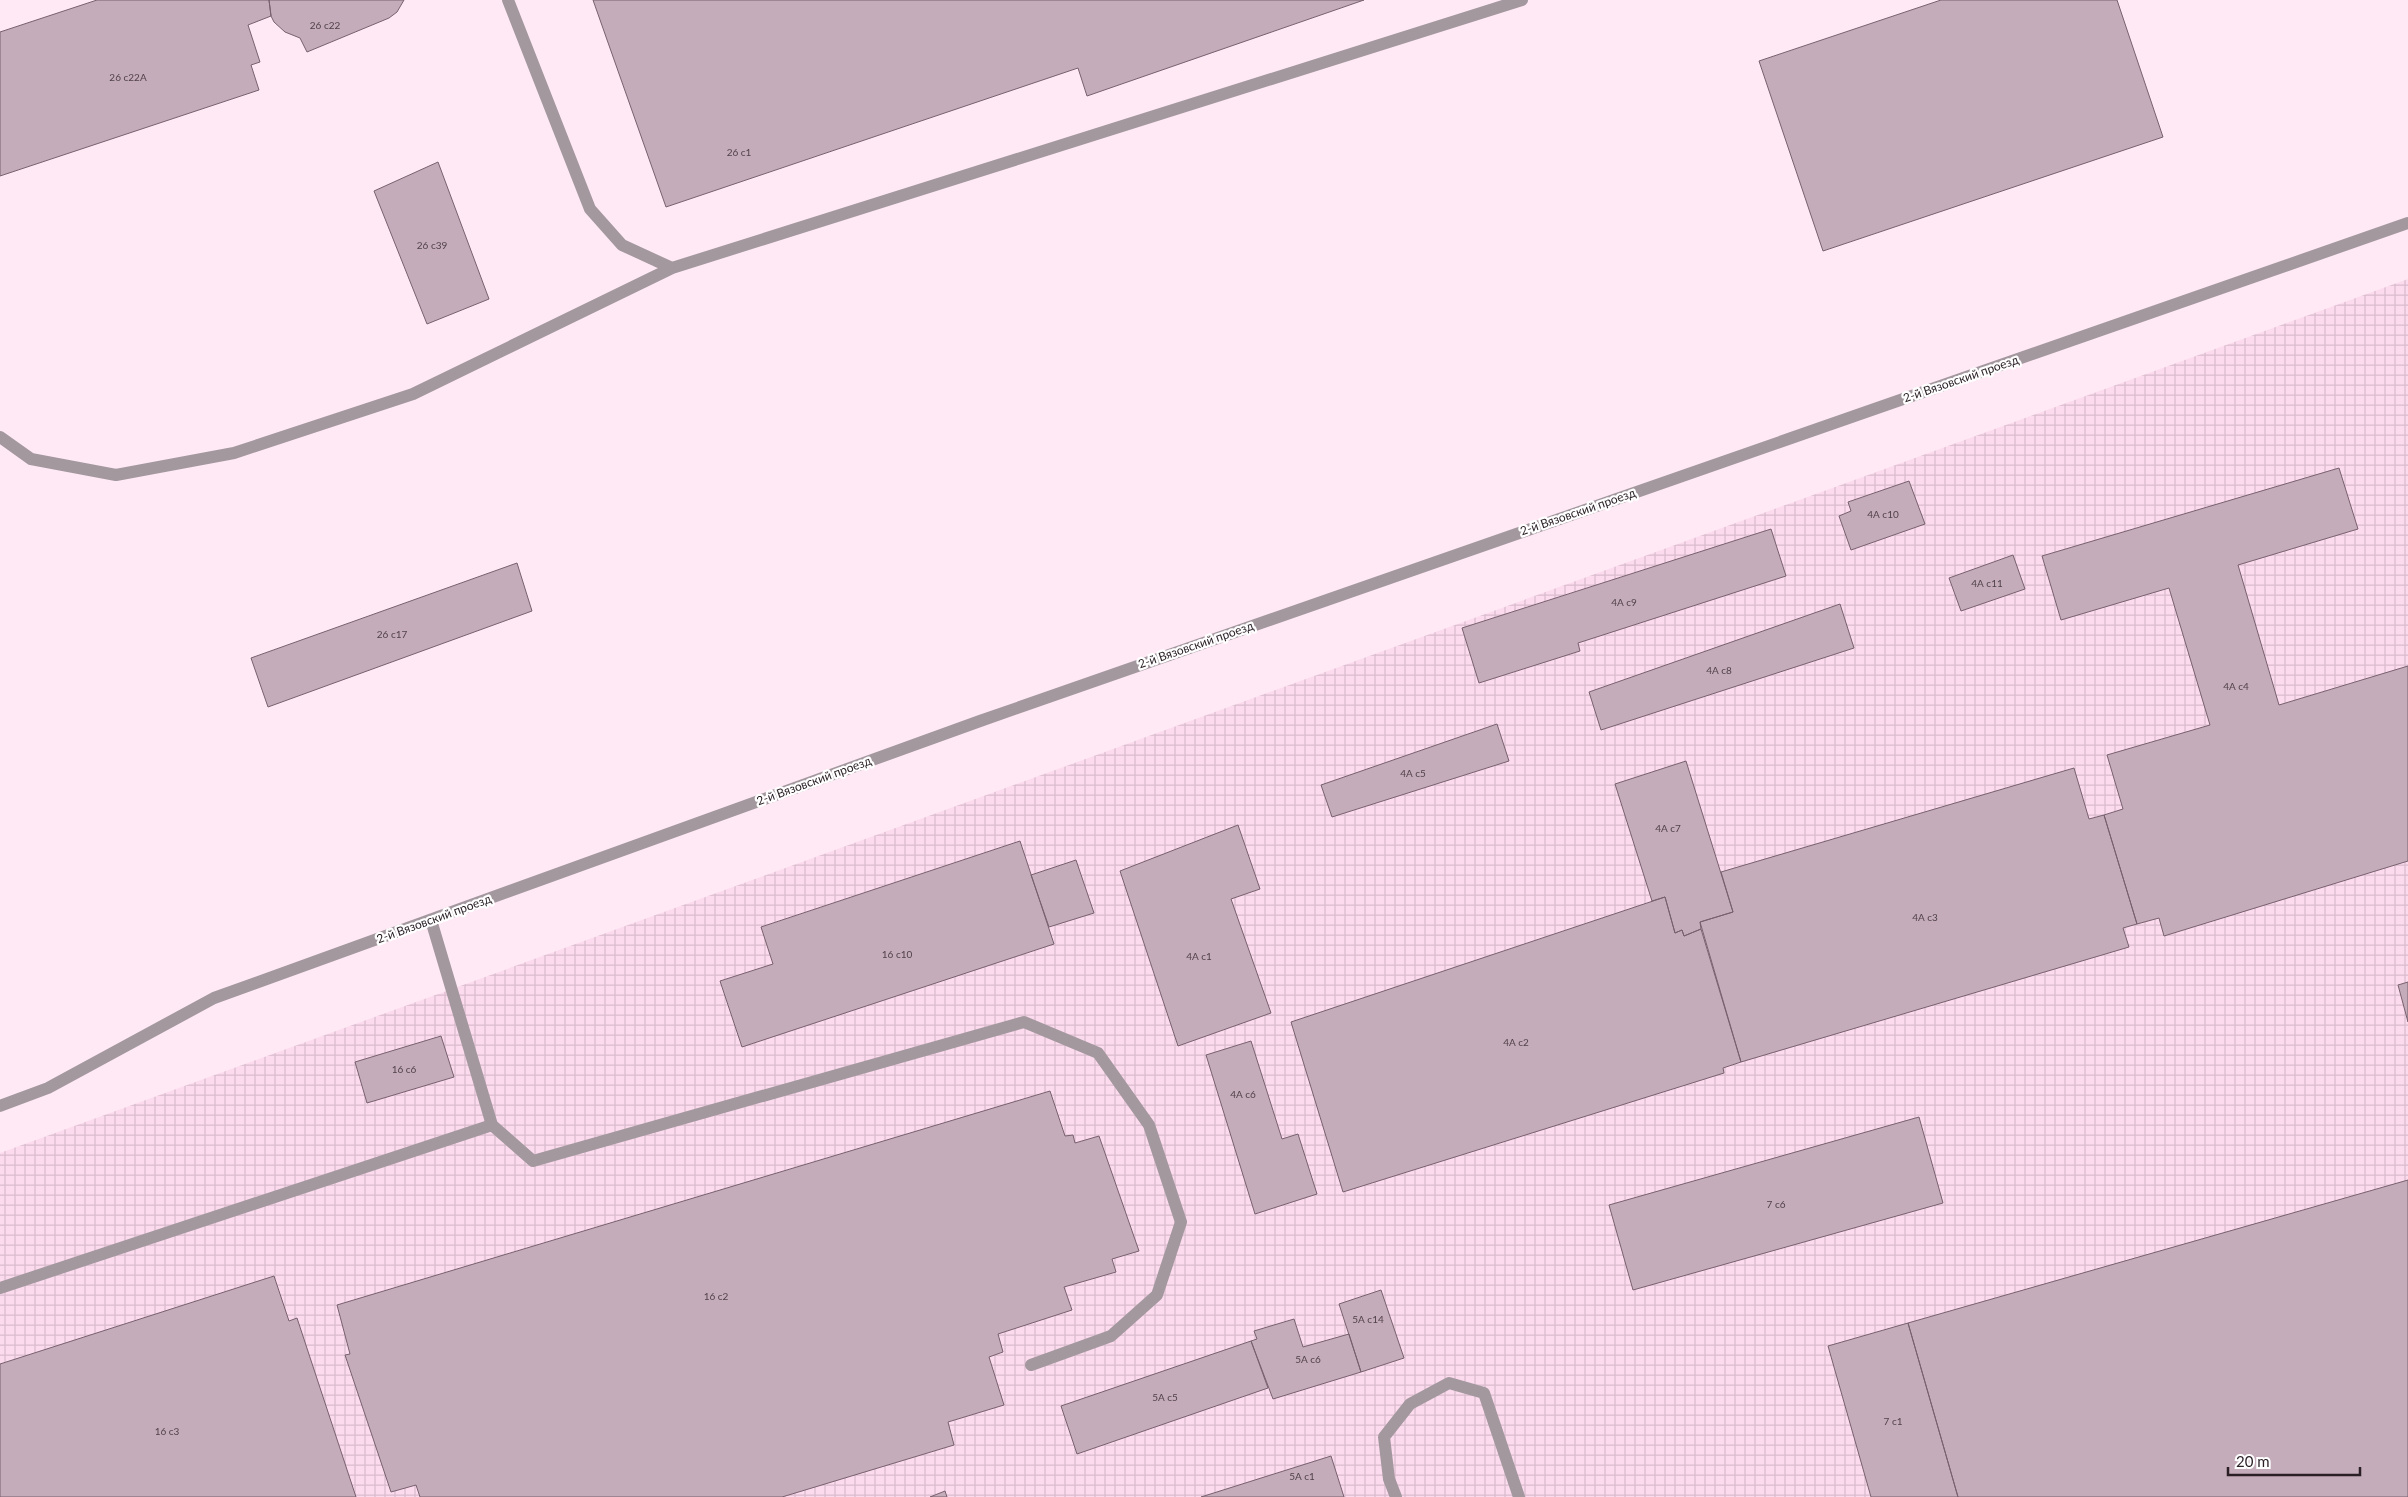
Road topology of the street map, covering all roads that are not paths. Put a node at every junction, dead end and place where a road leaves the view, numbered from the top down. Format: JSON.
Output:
{"nodes":[{"id":1,"x":508,"y":0,"type":"edge"},
{"id":2,"x":1522,"y":0,"type":"edge"},
{"id":3,"x":2408,"y":223,"type":"edge"},
{"id":4,"x":672,"y":268,"type":"junction"},
{"id":5,"x":0,"y":437,"type":"edge"},
{"id":6,"x":431,"y":920,"type":"junction"},
{"id":7,"x":0,"y":1106,"type":"edge"},
{"id":8,"x":492,"y":1125,"type":"junction"},
{"id":9,"x":0,"y":1288,"type":"edge"},
{"id":10,"x":1030,"y":1365,"type":"dead end"},
{"id":11,"x":1396,"y":1497,"type":"edge"},
{"id":12,"x":1519,"y":1497,"type":"edge"}],
"edges":[{"from":1,"to":4,"type":"street"},
{"from":2,"to":4,"type":"street"},
{"from":3,"to":6,"type":"street","name":"2-й Вязовский проезд"},
{"from":4,"to":5,"type":"street"},
{"from":6,"to":7,"type":"street","name":"2-й Вязовский проезд"},
{"from":6,"to":8,"type":"street"},
{"from":8,"to":9,"type":"street"},
{"from":8,"to":10,"type":"street"},
{"from":11,"to":12,"type":"street"}]}
